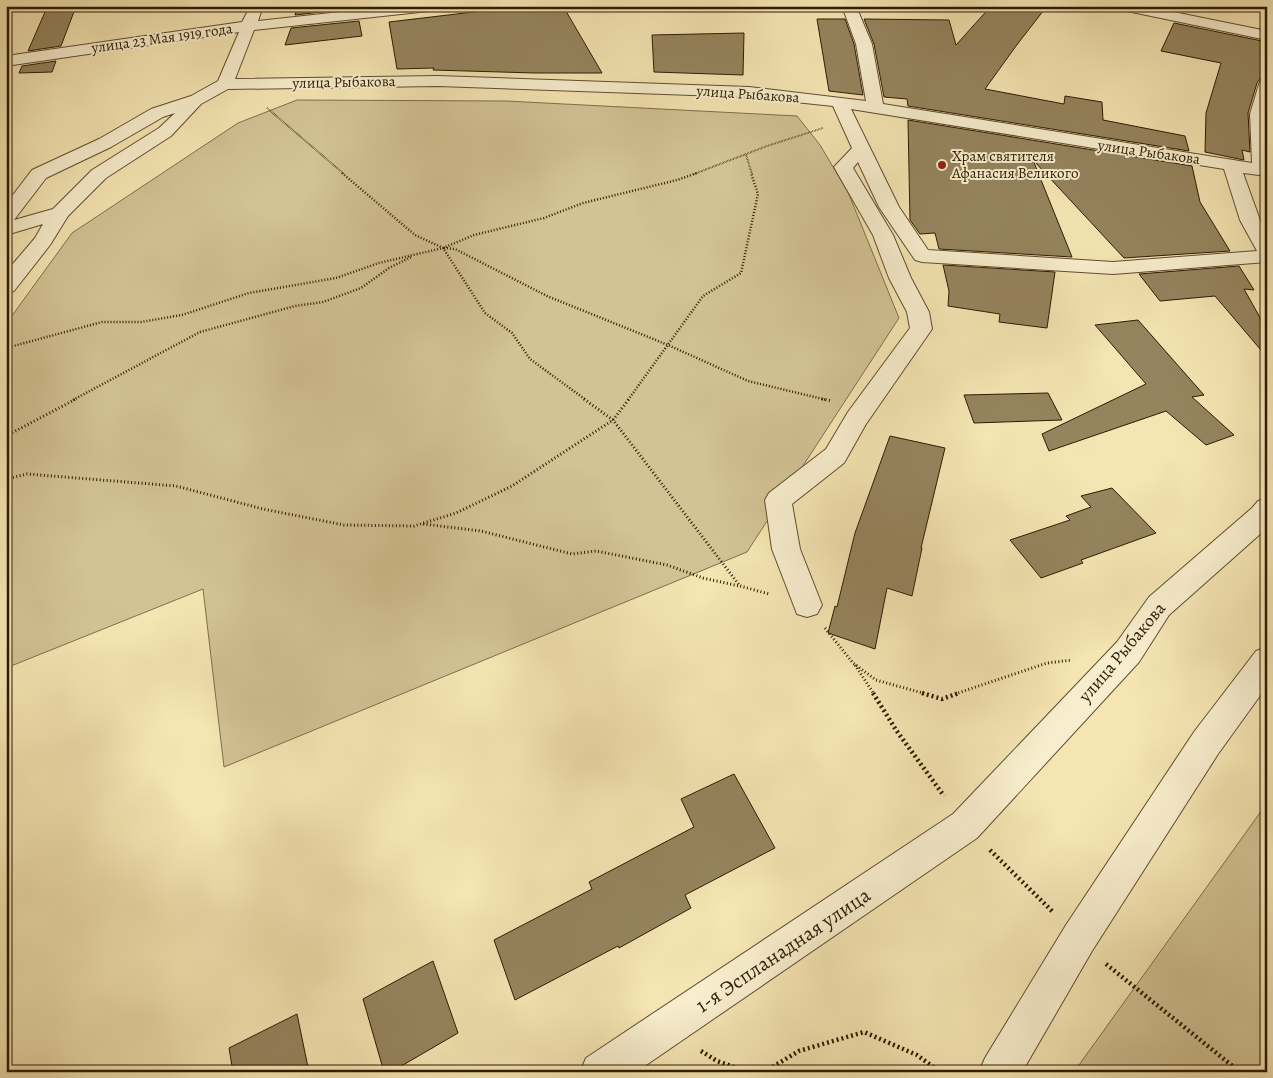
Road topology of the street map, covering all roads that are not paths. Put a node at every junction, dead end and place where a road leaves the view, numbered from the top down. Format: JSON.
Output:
{"nodes":[{"id":1,"x":257,"y":6,"type":"edge"},
{"id":2,"x":438,"y":6,"type":"edge"},
{"id":3,"x":849,"y":6,"type":"edge"},
{"id":4,"x":1122,"y":6,"type":"edge"},
{"id":5,"x":248,"y":26,"type":"junction"},
{"id":6,"x":1267,"y":36,"type":"edge"},
{"id":7,"x":6,"y":61,"type":"edge"},
{"id":8,"x":224,"y":84,"type":"junction"},
{"id":9,"x":1267,"y":84,"type":"edge"},
{"id":10,"x":581,"y":86,"type":"junction"},
{"id":11,"x":635,"y":88,"type":"junction"},
{"id":12,"x":198,"y":100,"type":"junction"},
{"id":13,"x":596,"y":101,"type":"dead end"},
{"id":14,"x":839,"y":102,"type":"junction"},
{"id":15,"x":615,"y":103,"type":"dead end"},
{"id":16,"x":875,"y":107,"type":"junction"},
{"id":17,"x":862,"y":149,"type":"junction"},
{"id":18,"x":1231,"y":164,"type":"junction"},
{"id":19,"x":1264,"y":170,"type":"edge"},
{"id":20,"x":60,"y":213,"type":"junction"},
{"id":21,"x":6,"y":218,"type":"edge"},
{"id":22,"x":6,"y":229,"type":"edge"},
{"id":23,"x":1267,"y":251,"type":"edge"},
{"id":24,"x":1267,"y":256,"type":"edge"},
{"id":25,"x":6,"y":286,"type":"edge"},
{"id":26,"x":1267,"y":508,"type":"edge"},
{"id":27,"x":807,"y":604,"type":"road end"},
{"id":28,"x":1267,"y":661,"type":"edge"},
{"id":29,"x":965,"y":826,"type":"joint"},
{"id":30,"x":600,"y":1072,"type":"edge"},
{"id":31,"x":999,"y":1072,"type":"edge"}],
"edges":[{"from":1,"to":5,"type":"street"},
{"from":2,"to":5,"type":"street","name":"улица 23 Мая 1919 года"},
{"from":3,"to":16,"type":"street"},
{"from":4,"to":6,"type":"street"},
{"from":5,"to":7,"type":"street","name":"улица 23 Мая 1919 года"},
{"from":5,"to":8,"type":"street"},
{"from":8,"to":10,"type":"street","name":"улица Рыбакова"},
{"from":8,"to":12,"type":"street"},
{"from":9,"to":19,"type":"street"},
{"from":10,"to":11,"type":"street","name":"улица Рыбакова"},
{"from":10,"to":13,"type":"street"},
{"from":11,"to":14,"type":"street","name":"улица Рыбакова"},
{"from":11,"to":15,"type":"street"},
{"from":12,"to":20,"type":"street"},
{"from":12,"to":21,"type":"street"},
{"from":14,"to":16,"type":"street","name":"улица Рыбакова"},
{"from":14,"to":17,"type":"street"},
{"from":16,"to":18,"type":"street","name":"улица Рыбакова"},
{"from":17,"to":24,"type":"street"},
{"from":17,"to":27,"type":"street"},
{"from":18,"to":19,"type":"street","name":"улица Рыбакова"},
{"from":18,"to":23,"type":"street"},
{"from":20,"to":22,"type":"street"},
{"from":20,"to":25,"type":"street"},
{"from":26,"to":29,"type":"street","name":"улица Рыбакова"},
{"from":28,"to":31,"type":"street"},
{"from":29,"to":30,"type":"street","name":"1-я Эспланадная улица"}]}
